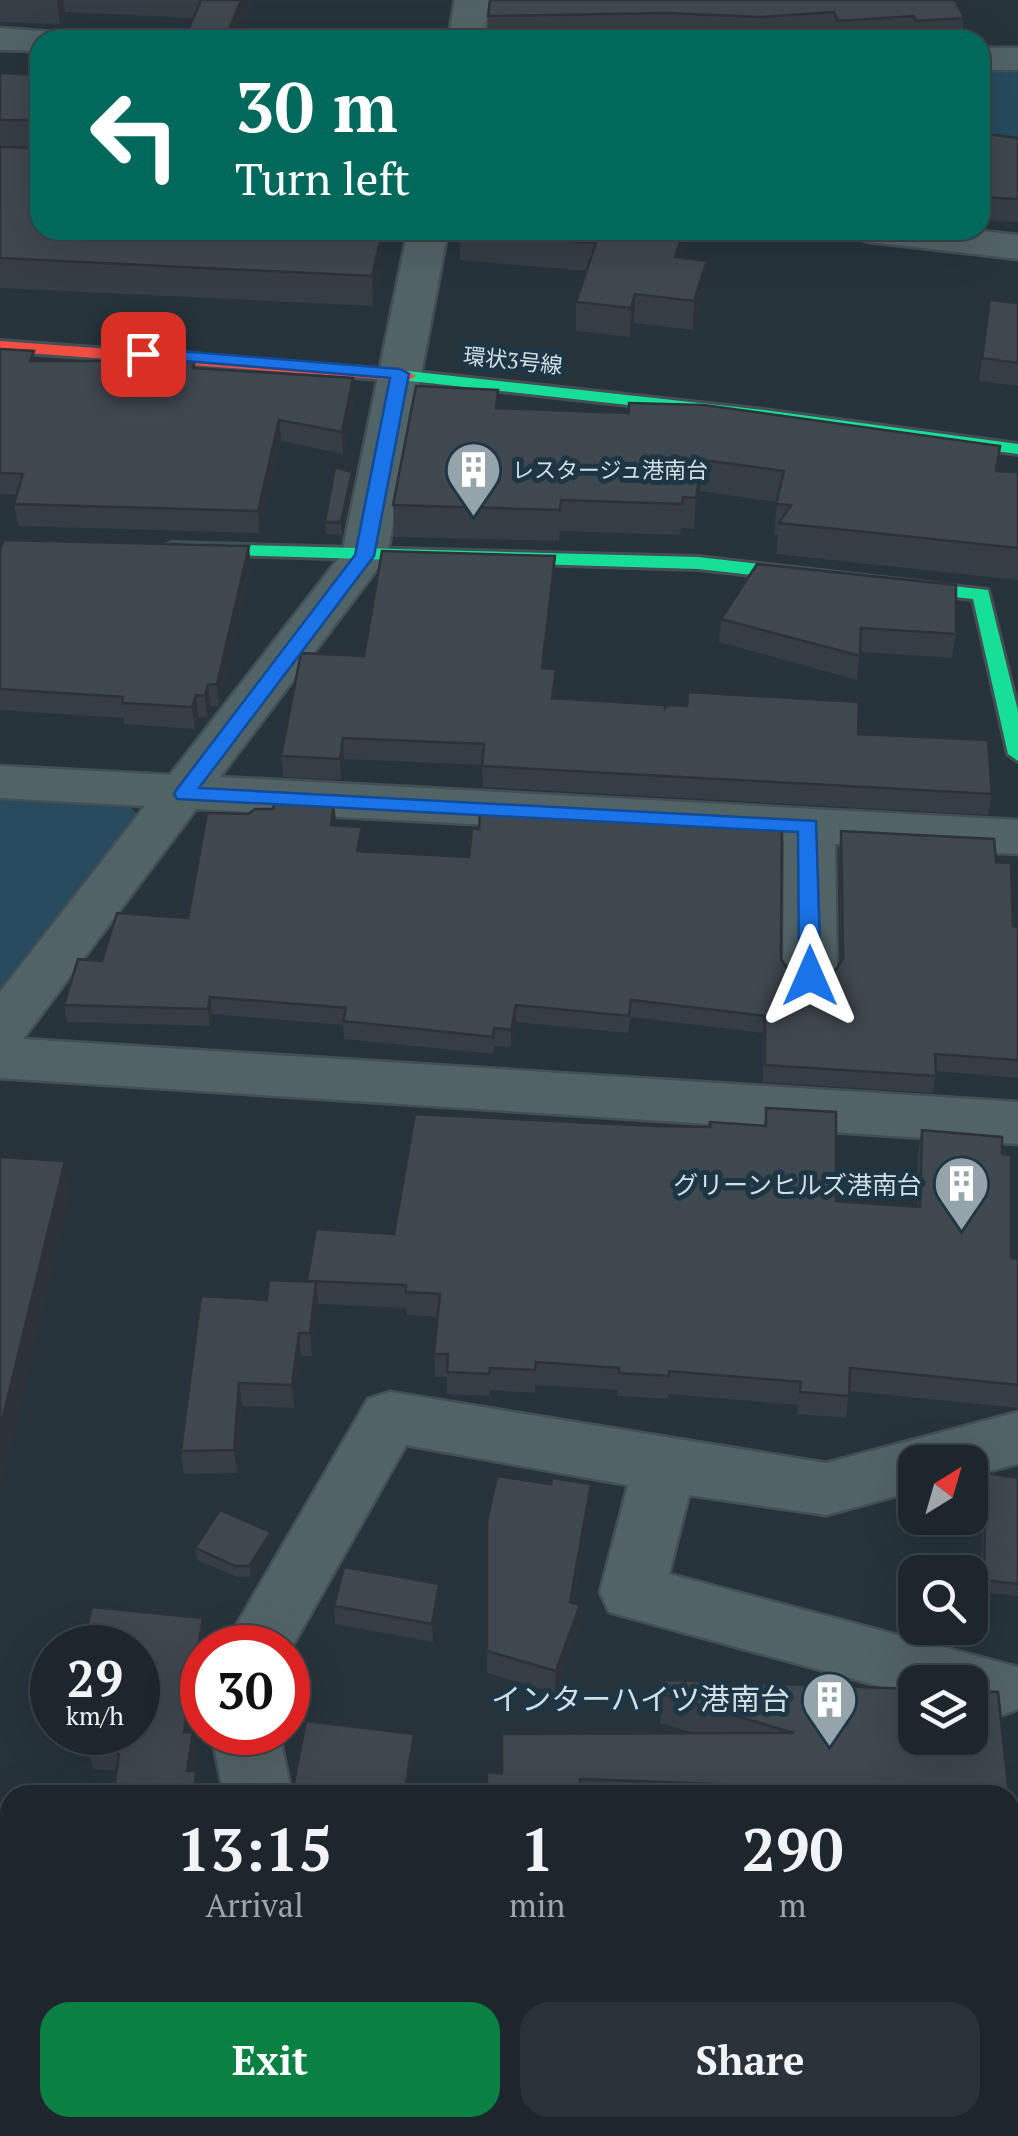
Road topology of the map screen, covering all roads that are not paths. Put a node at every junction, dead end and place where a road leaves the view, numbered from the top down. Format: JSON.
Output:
{"nodes":[{"id":1,"x":472,"y":0,"type":"edge"},
{"id":2,"x":468,"y":30,"type":"edge"},
{"id":3,"x":0,"y":39,"type":"edge"},
{"id":4,"x":30,"y":40,"type":"edge"},
{"id":5,"x":1018,"y":58,"type":"edge"},
{"id":6,"x":990,"y":59,"type":"edge"},
{"id":7,"x":426,"y":240,"type":"edge"},
{"id":8,"x":957,"y":240,"type":"edge"},
{"id":9,"x":1018,"y":247,"type":"edge"},
{"id":10,"x":0,"y":324,"type":"edge"},
{"id":11,"x":97,"y":330,"type":"dead end"},
{"id":12,"x":0,"y":346,"type":"edge"},
{"id":13,"x":405,"y":353,"type":"junction"},
{"id":14,"x":1018,"y":449,"type":"edge"},
{"id":15,"x":154,"y":548,"type":"edge"},
{"id":16,"x":364,"y":556,"type":"junction"},
{"id":17,"x":1018,"y":754,"type":"edge"},
{"id":18,"x":0,"y":782,"type":"edge"},
{"id":19,"x":184,"y":794,"type":"junction"},
{"id":20,"x":808,"y":826,"type":"junction"},
{"id":21,"x":1018,"y":837,"type":"edge"},
{"id":22,"x":810,"y":976,"type":"edge"},
{"id":23,"x":0,"y":1030,"type":"edge"},
{"id":24,"x":0,"y":1058,"type":"edge"},
{"id":25,"x":1018,"y":1123,"type":"edge"},
{"id":26,"x":1018,"y":1438,"type":"edge"},
{"id":27,"x":988,"y":1446,"type":"edge"},
{"id":28,"x":665,"y":1465,"type":"junction"},
{"id":29,"x":898,"y":1469,"type":"edge"},
{"id":30,"x":269,"y":1625,"type":"edge"},
{"id":31,"x":995,"y":1688,"type":"edge"},
{"id":32,"x":250,"y":1755,"type":"edge"},
{"id":33,"x":256,"y":1785,"type":"edge"}],
"edges":[{"from":1,"to":2,"type":"street"},
{"from":3,"to":4,"type":"street"},
{"from":5,"to":6,"type":"street"},
{"from":7,"to":13,"type":"street"},
{"from":8,"to":9,"type":"street"},
{"from":10,"to":11,"type":"street"},
{"from":12,"to":13,"type":"street","name":"環状3号線"},
{"from":13,"to":14,"type":"street","name":"環状3号線"},
{"from":13,"to":16,"type":"street"},
{"from":15,"to":16,"type":"street"},
{"from":16,"to":17,"type":"street"},
{"from":16,"to":19,"type":"street"},
{"from":18,"to":19,"type":"street"},
{"from":19,"to":20,"type":"street"},
{"from":19,"to":23,"type":"street"},
{"from":20,"to":21,"type":"street"},
{"from":20,"to":22,"type":"street"},
{"from":24,"to":25,"type":"street"},
{"from":26,"to":27,"type":"street"},
{"from":28,"to":29,"type":"street"},
{"from":28,"to":30,"type":"street"},
{"from":28,"to":31,"type":"street"},
{"from":32,"to":33,"type":"street"}]}
